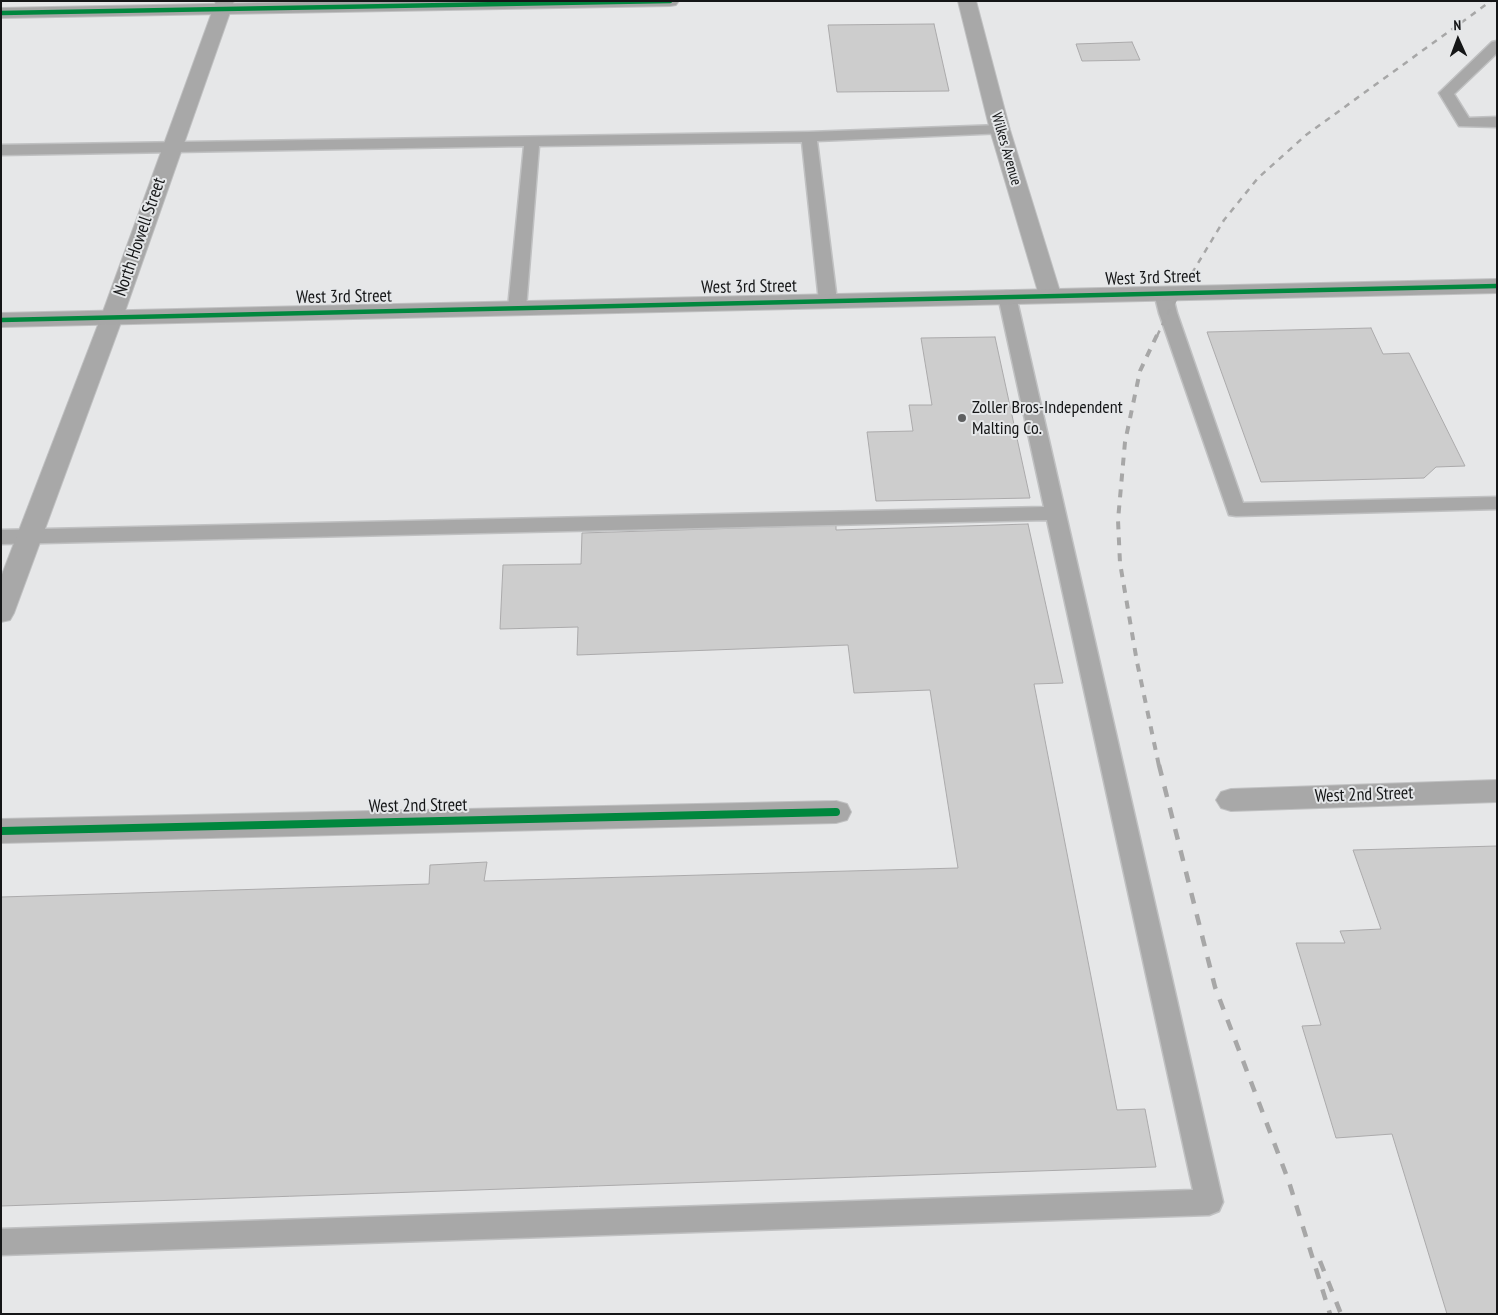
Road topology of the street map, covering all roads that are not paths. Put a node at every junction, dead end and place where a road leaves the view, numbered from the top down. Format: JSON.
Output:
{"nodes":[{"id":1,"x":670,"y":1,"type":"edge"},
{"id":2,"x":967,"y":1,"type":"edge"},
{"id":3,"x":223,"y":5,"type":"edge"},
{"id":4,"x":1,"y":13,"type":"edge"},
{"id":5,"x":1495,"y":48,"type":"edge"},
{"id":6,"x":1497,"y":122,"type":"edge"},
{"id":7,"x":1000,"y":130,"type":"junction"},
{"id":8,"x":808,"y":137,"type":"junction"},
{"id":9,"x":532,"y":142,"type":"junction"},
{"id":10,"x":172,"y":146,"type":"junction"},
{"id":11,"x":1,"y":150,"type":"edge"},
{"id":12,"x":1497,"y":286,"type":"edge"},
{"id":13,"x":1163,"y":293,"type":"junction"},
{"id":14,"x":1050,"y":295,"type":"junction"},
{"id":15,"x":1007,"y":296,"type":"junction"},
{"id":16,"x":828,"y":300,"type":"junction"},
{"id":17,"x":517,"y":308,"type":"junction"},
{"id":18,"x":112,"y":317,"type":"junction"},
{"id":19,"x":1,"y":320,"type":"edge"},
{"id":20,"x":1497,"y":503,"type":"edge"},
{"id":21,"x":1055,"y":513,"type":"junction"},
{"id":22,"x":29,"y":536,"type":"junction"},
{"id":23,"x":1,"y":537,"type":"edge"},
{"id":24,"x":1,"y":613,"type":"edge"},
{"id":25,"x":1497,"y":791,"type":"edge"},
{"id":26,"x":1231,"y":800,"type":"dead end"},
{"id":27,"x":836,"y":812,"type":"dead end"},
{"id":28,"x":1,"y":831,"type":"edge"},
{"id":29,"x":1,"y":1242,"type":"edge"}],
"edges":[{"from":1,"to":3,"type":"main road"},
{"from":2,"to":7,"type":"street","name":"Wilkes Avenue"},
{"from":3,"to":4,"type":"main road"},
{"from":3,"to":10,"type":"street","name":"North Howell Street"},
{"from":5,"to":6,"type":"lane"},
{"from":7,"to":8,"type":"lane"},
{"from":7,"to":14,"type":"street","name":"Wilkes Avenue"},
{"from":8,"to":9,"type":"lane"},
{"from":8,"to":16,"type":"lane"},
{"from":9,"to":10,"type":"lane"},
{"from":9,"to":17,"type":"lane"},
{"from":10,"to":11,"type":"lane"},
{"from":10,"to":18,"type":"street","name":"North Howell Street"},
{"from":12,"to":13,"type":"main road","name":"West 3rd Street"},
{"from":13,"to":14,"type":"main road","name":"West 3rd Street"},
{"from":13,"to":20,"type":"lane"},
{"from":14,"to":15,"type":"main road","name":"West 3rd Street"},
{"from":15,"to":16,"type":"main road","name":"West 3rd Street"},
{"from":15,"to":21,"type":"lane"},
{"from":16,"to":17,"type":"main road","name":"West 3rd Street"},
{"from":17,"to":18,"type":"main road","name":"West 3rd Street"},
{"from":18,"to":19,"type":"main road","name":"West 3rd Street"},
{"from":18,"to":22,"type":"street","name":"North Howell Street"},
{"from":21,"to":22,"type":"lane"},
{"from":21,"to":29,"type":"lane"},
{"from":22,"to":23,"type":"lane"},
{"from":22,"to":24,"type":"street","name":"North Howell Street"},
{"from":25,"to":26,"type":"street","name":"West 2nd Street"},
{"from":27,"to":28,"type":"street","name":"West 2nd Street"}]}
